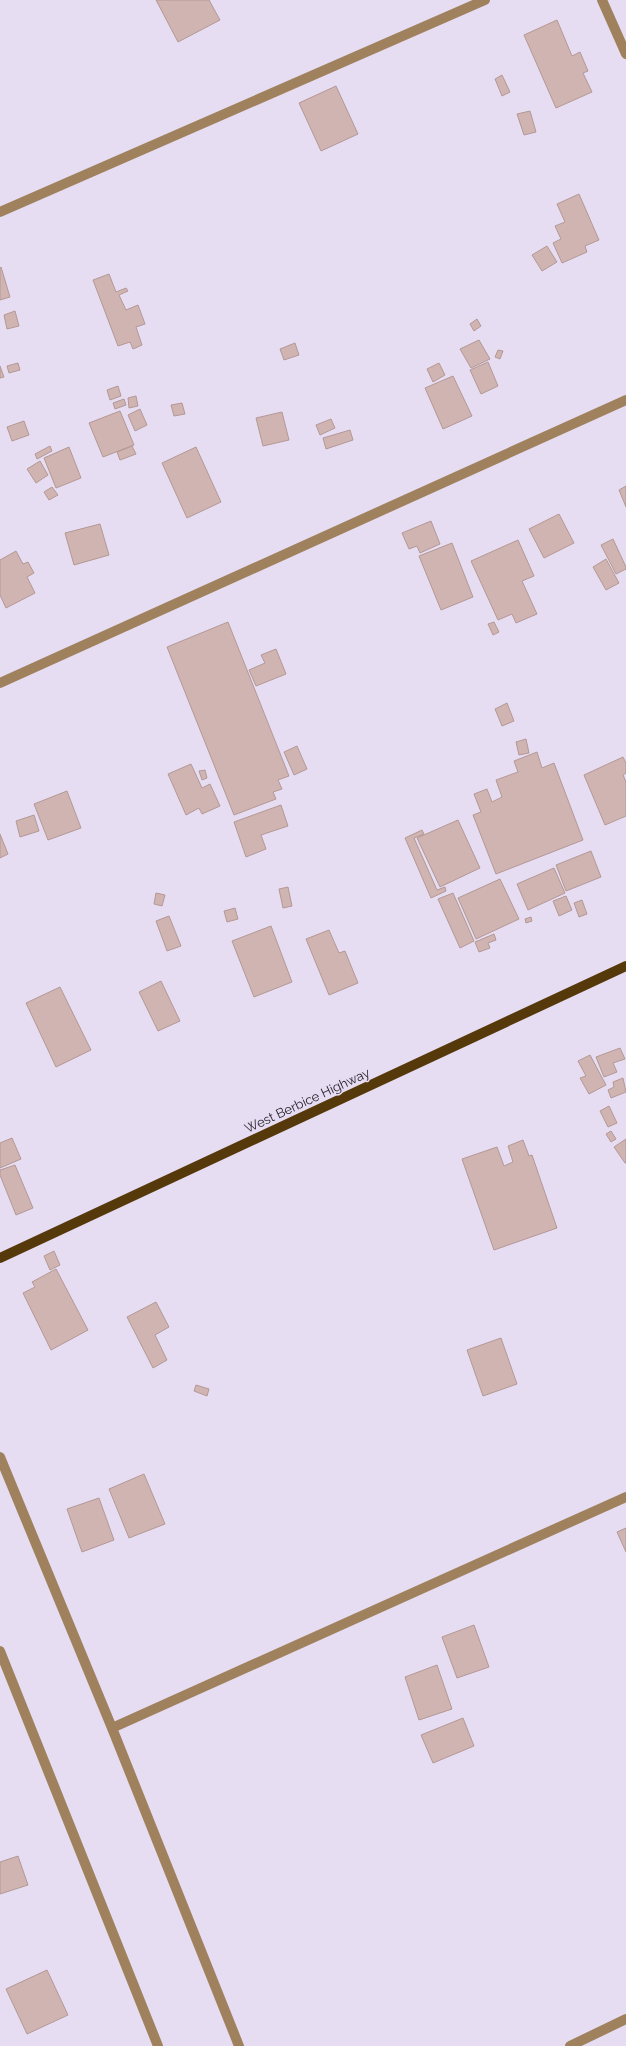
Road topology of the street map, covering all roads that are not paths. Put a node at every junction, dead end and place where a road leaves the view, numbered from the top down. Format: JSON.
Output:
{"nodes":[{"id":1,"x":484,"y":0,"type":"edge"},
{"id":2,"x":602,"y":0,"type":"edge"},
{"id":3,"x":626,"y":54,"type":"edge"},
{"id":4,"x":0,"y":212,"type":"edge"},
{"id":5,"x":626,"y":400,"type":"edge"},
{"id":6,"x":0,"y":683,"type":"edge"},
{"id":7,"x":626,"y":966,"type":"edge"},
{"id":8,"x":0,"y":1258,"type":"edge"},
{"id":9,"x":0,"y":1457,"type":"edge"},
{"id":10,"x":626,"y":1497,"type":"edge"},
{"id":11,"x":0,"y":1651,"type":"edge"},
{"id":12,"x":112,"y":1728,"type":"junction"},
{"id":13,"x":626,"y":2019,"type":"edge"},
{"id":14,"x":158,"y":2046,"type":"edge"},
{"id":15,"x":239,"y":2046,"type":"edge"},
{"id":16,"x":570,"y":2046,"type":"edge"}],
"edges":[{"from":1,"to":4,"type":"street"},
{"from":2,"to":3,"type":"street"},
{"from":5,"to":6,"type":"street"},
{"from":7,"to":8,"type":"main road","name":"West Berbice Highway"},
{"from":9,"to":12,"type":"street"},
{"from":10,"to":12,"type":"street"},
{"from":11,"to":14,"type":"street"},
{"from":12,"to":15,"type":"street"},
{"from":13,"to":16,"type":"street"}]}
